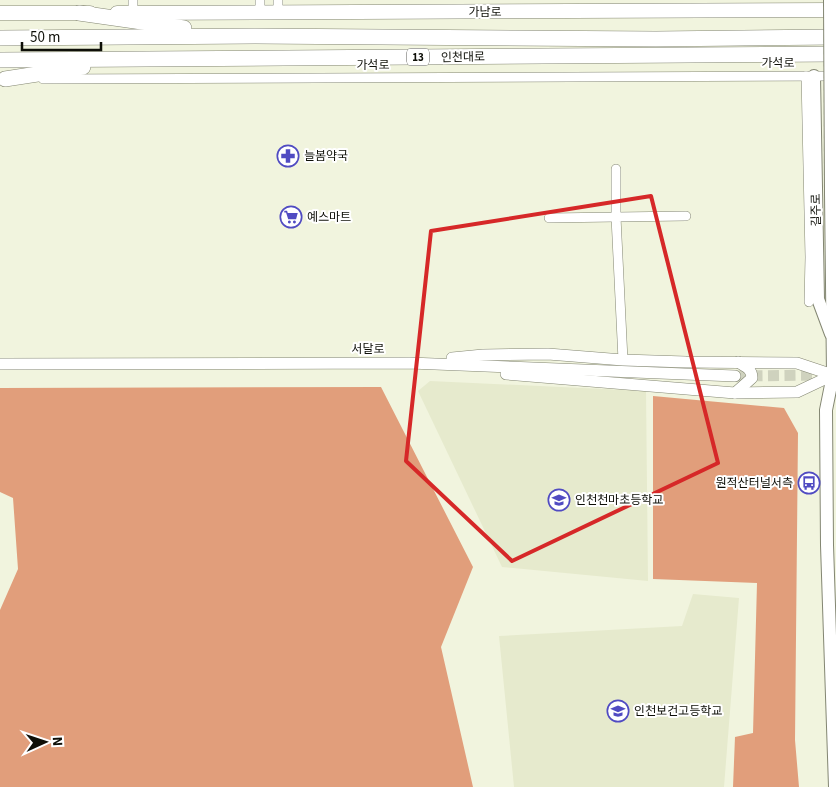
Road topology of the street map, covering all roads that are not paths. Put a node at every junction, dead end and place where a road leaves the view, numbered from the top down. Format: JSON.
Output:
{"nodes":[{"id":1,"x":823,"y":3,"type":"edge"},
{"id":2,"x":278,"y":6,"type":"edge"},
{"id":3,"x":547,"y":6,"type":"edge"},
{"id":4,"x":133,"y":7,"type":"edge"},
{"id":5,"x":260,"y":7,"type":"edge"},
{"id":6,"x":836,"y":10,"type":"edge"},
{"id":7,"x":0,"y":13,"type":"edge"},
{"id":8,"x":79,"y":14,"type":"junction"},
{"id":9,"x":255,"y":36,"type":"junction"},
{"id":10,"x":836,"y":37,"type":"edge"},
{"id":11,"x":0,"y":38,"type":"edge"},
{"id":12,"x":836,"y":54,"type":"edge"},
{"id":13,"x":0,"y":60,"type":"edge"},
{"id":14,"x":139,"y":60,"type":"junction"},
{"id":15,"x":810,"y":76,"type":"junction"},
{"id":16,"x":836,"y":76,"type":"edge"},
{"id":17,"x":3,"y":79,"type":"edge"},
{"id":18,"x":616,"y":169,"type":"dead end"},
{"id":19,"x":686,"y":216,"type":"dead end"},
{"id":20,"x":616,"y":217,"type":"junction"},
{"id":21,"x":549,"y":218,"type":"dead end"},
{"id":22,"x":809,"y":302,"type":"dead end"},
{"id":23,"x":835,"y":338,"type":"edge"},
{"id":24,"x":623,"y":360,"type":"junction"},
{"id":25,"x":410,"y":362,"type":"junction"},
{"id":26,"x":738,"y":362,"type":"junction"},
{"id":27,"x":0,"y":364,"type":"edge"},
{"id":28,"x":735,"y":376,"type":"tunnel mouth"},
{"id":29,"x":835,"y":378,"type":"edge"},
{"id":30,"x":735,"y":392,"type":"junction"},
{"id":31,"x":835,"y":787,"type":"edge"}],
"edges":[{"from":1,"to":3,"type":"main road","name":"가남로"},
{"from":1,"to":6,"type":"main road","name":"가남로"},
{"from":1,"to":23,"type":"main road","name":"길주로","bridge":true},
{"from":2,"to":3,"type":"main road","name":"가남로"},
{"from":2,"to":5,"type":"main road","name":"가남로"},
{"from":4,"to":5,"type":"main road","name":"가남로"},
{"from":4,"to":8,"type":"main road","name":"가남로"},
{"from":7,"to":8,"type":"main road","name":"가남로"},
{"from":8,"to":9,"type":"highway"},
{"from":9,"to":10,"type":"highway","name":"인천대로","number":"13"},
{"from":9,"to":11,"type":"highway","name":"인천대로","number":"13"},
{"from":12,"to":14,"type":"highway","name":"인천대로","number":"13"},
{"from":13,"to":14,"type":"highway","name":"인천대로","number":"13"},
{"from":14,"to":17,"type":"highway"},
{"from":15,"to":16,"type":"street","name":"가석로"},
{"from":15,"to":17,"type":"street","name":"가석로"},
{"from":15,"to":22,"type":"street"},
{"from":15,"to":23,"type":"main road","name":"길주로"},
{"from":18,"to":20,"type":"street"},
{"from":19,"to":20,"type":"street"},
{"from":20,"to":21,"type":"street"},
{"from":20,"to":24,"type":"street"},
{"from":23,"to":29,"type":"main road","name":"길주로"},
{"from":24,"to":25,"type":"street"},
{"from":24,"to":26,"type":"street"},
{"from":25,"to":27,"type":"street","name":"서달로"},
{"from":25,"to":28,"type":"street","name":"서달로"},
{"from":25,"to":30,"type":"street"},
{"from":26,"to":29,"type":"street"},
{"from":26,"to":30,"type":"street"},
{"from":29,"to":30,"type":"street"},
{"from":29,"to":31,"type":"main road","name":"길주로"}]}
